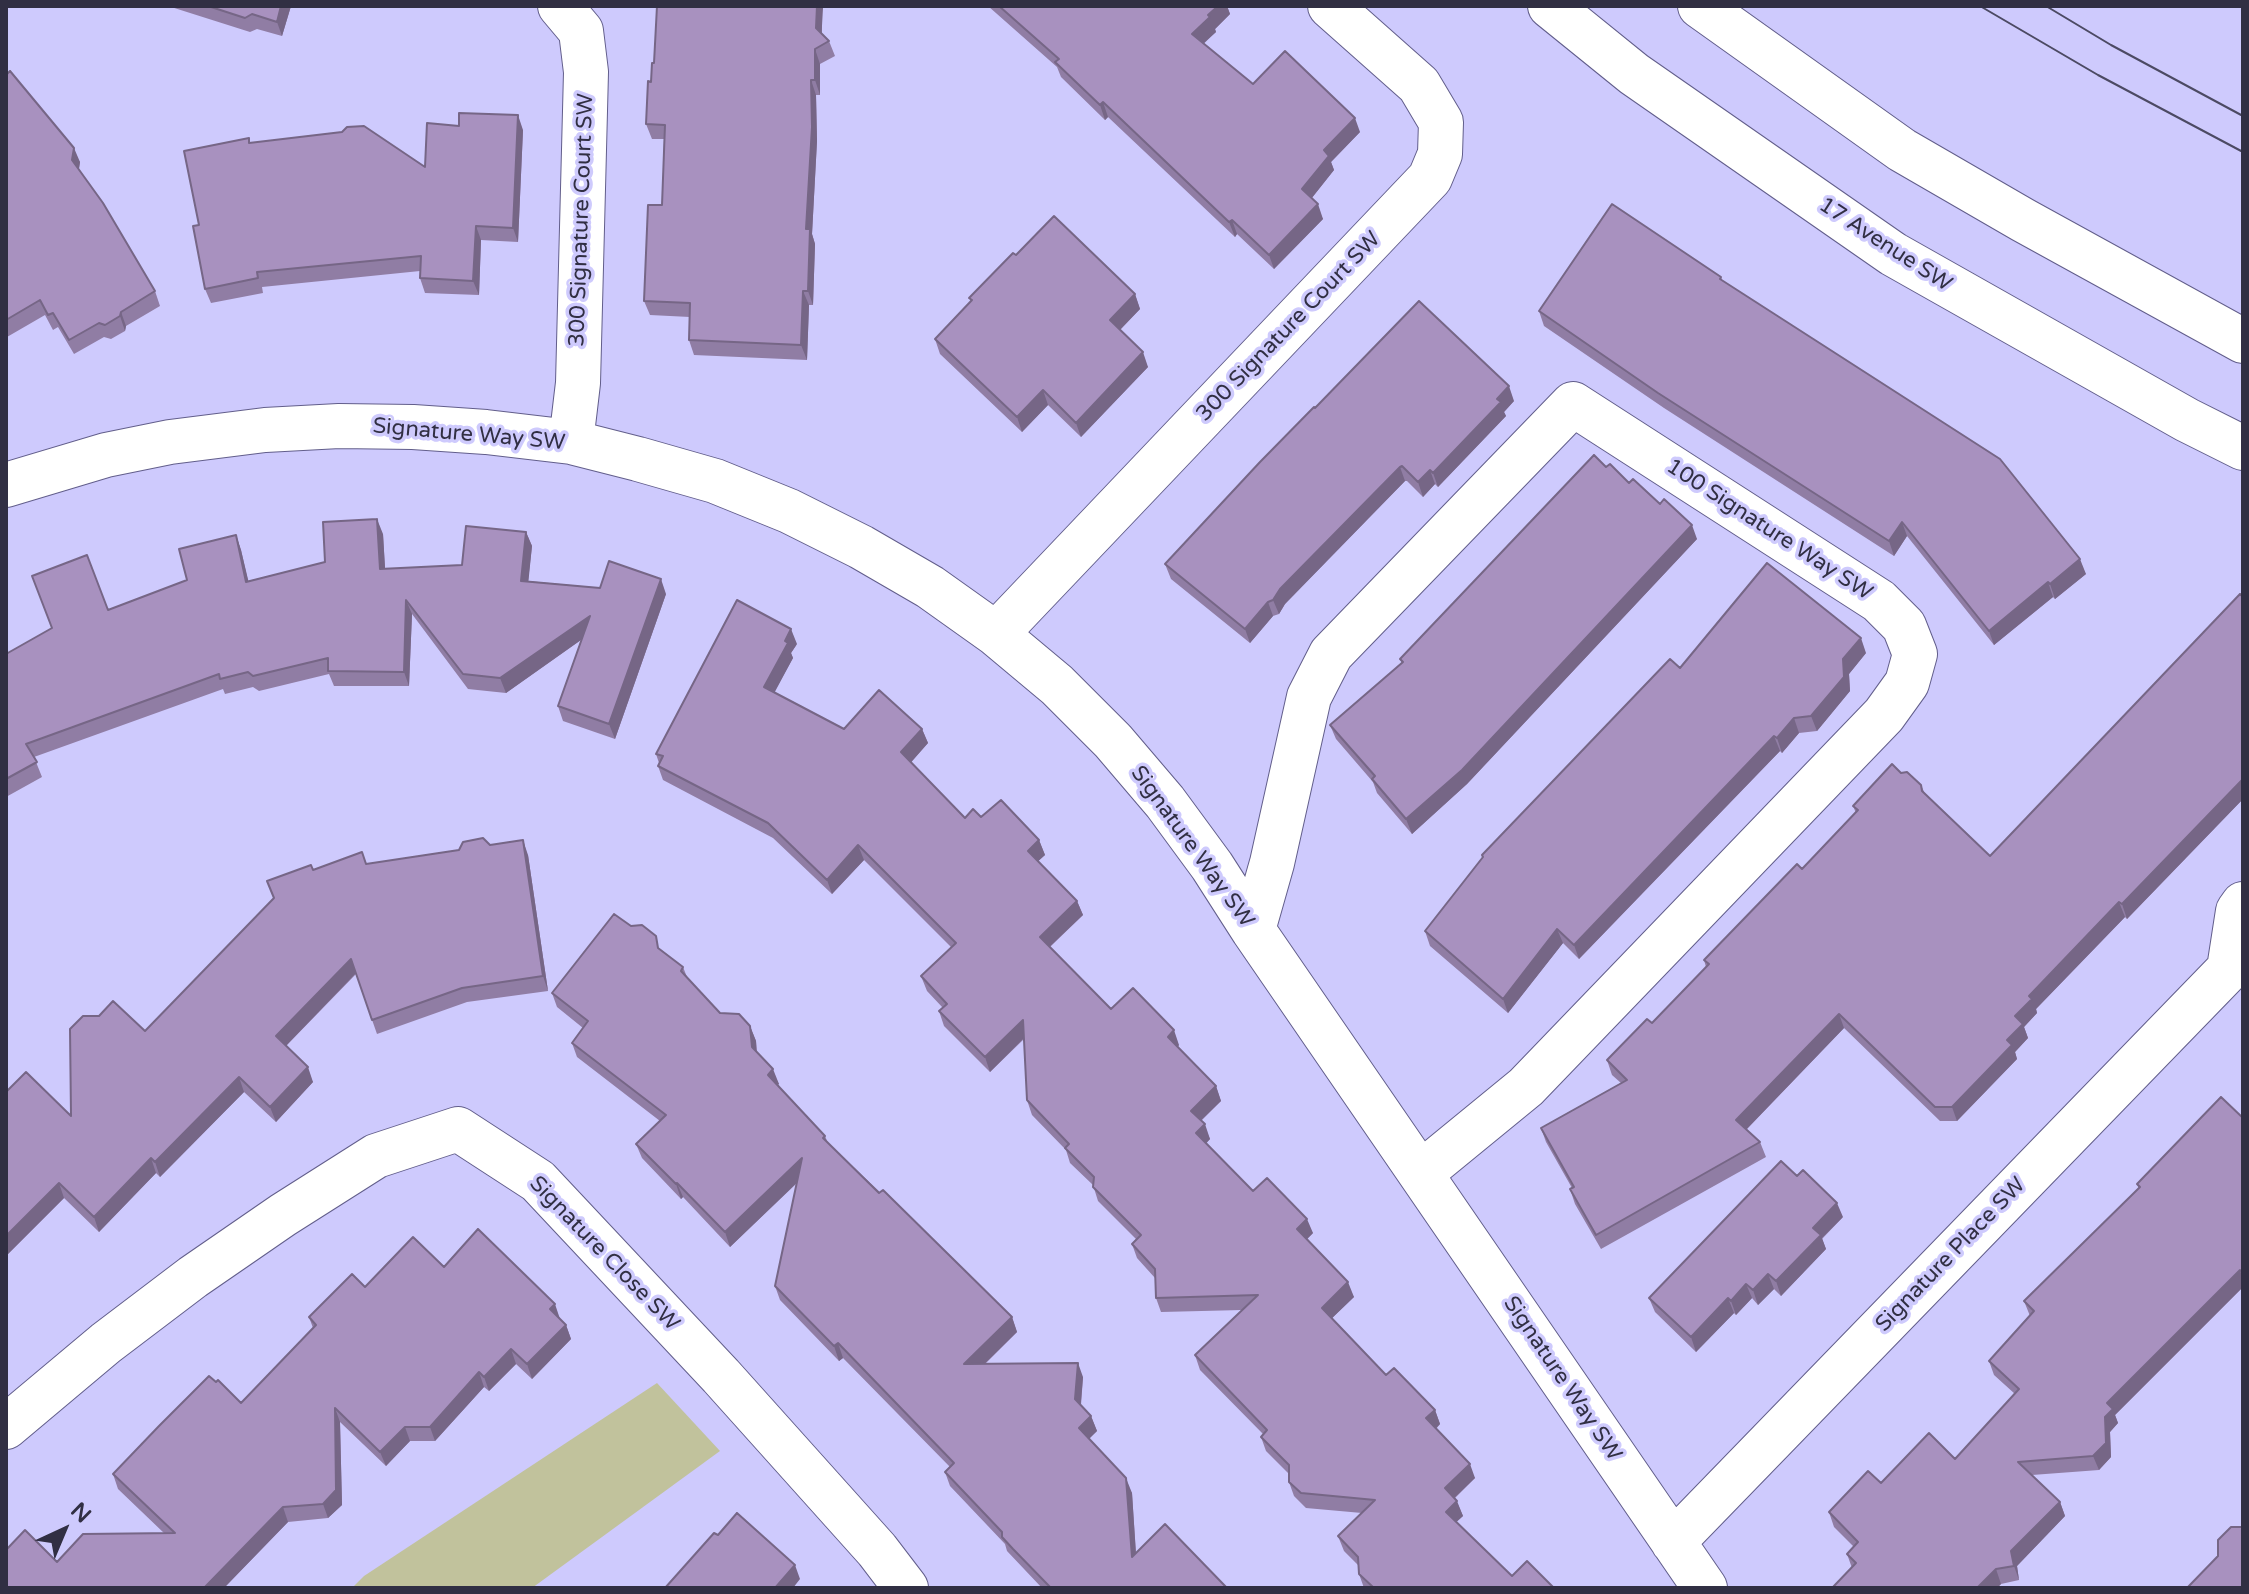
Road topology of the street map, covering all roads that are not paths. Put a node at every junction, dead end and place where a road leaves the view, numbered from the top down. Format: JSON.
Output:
{"nodes":[{"id":1,"x":560,"y":6,"type":"edge"},
{"id":2,"x":1330,"y":6,"type":"edge"},
{"id":3,"x":1550,"y":6,"type":"edge"},
{"id":4,"x":1700,"y":6,"type":"edge"},
{"id":5,"x":2243,"y":341,"type":"edge"},
{"id":6,"x":571,"y":442,"type":"junction"},
{"id":7,"x":2243,"y":448,"type":"edge"},
{"id":8,"x":6,"y":485,"type":"edge"},
{"id":9,"x":996,"y":634,"type":"junction"},
{"id":10,"x":2243,"y":904,"type":"edge"},
{"id":11,"x":1253,"y":930,"type":"junction"},
{"id":12,"x":1421,"y":1173,"type":"junction"},
{"id":13,"x":6,"y":1427,"type":"edge"},
{"id":14,"x":1673,"y":1542,"type":"junction"},
{"id":15,"x":906,"y":1588,"type":"edge"},
{"id":16,"x":1705,"y":1588,"type":"edge"}],
"edges":[{"from":1,"to":6,"type":"street","name":"300 Signature Court SW"},
{"from":2,"to":9,"type":"street","name":"300 Signature Court SW"},
{"from":3,"to":7,"type":"street","name":"17 Avenue SW"},
{"from":4,"to":5,"type":"street"},
{"from":6,"to":8,"type":"street","name":"Signature Way SW"},
{"from":6,"to":9,"type":"street","name":"Signature Way SW"},
{"from":9,"to":11,"type":"street","name":"Signature Way SW"},
{"from":10,"to":14,"type":"street","name":"Signature Place SW"},
{"from":11,"to":12,"type":"street","name":"Signature Way SW"},
{"from":11,"to":12,"type":"street","name":"100 Signature Way SW"},
{"from":12,"to":14,"type":"street","name":"Signature Way SW"},
{"from":13,"to":15,"type":"street","name":"Signature Close SW"},
{"from":14,"to":16,"type":"street","name":"Signature Way SW"}]}
